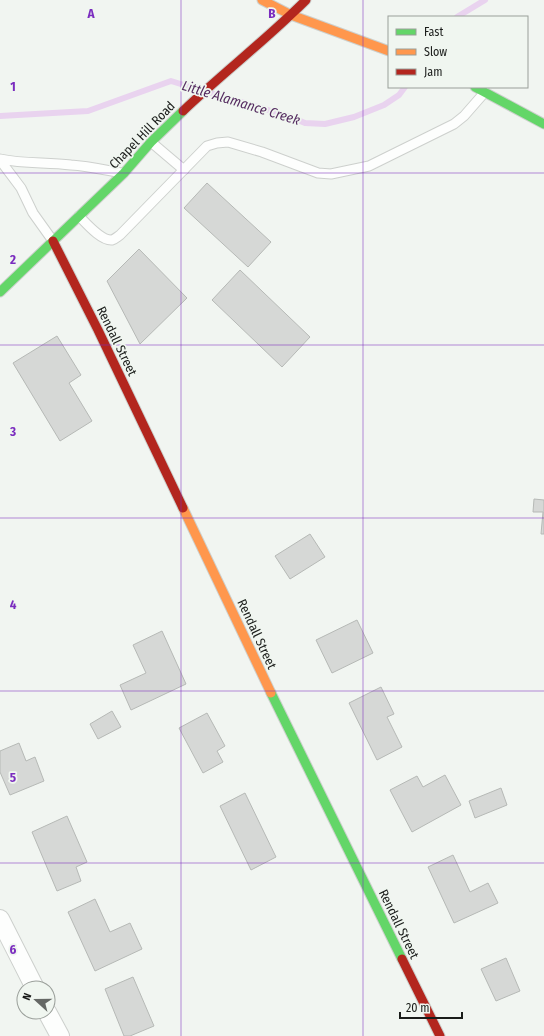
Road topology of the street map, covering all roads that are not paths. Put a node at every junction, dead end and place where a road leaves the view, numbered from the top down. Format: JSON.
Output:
{"nodes":[{"id":1,"x":262,"y":0,"type":"edge"},
{"id":2,"x":306,"y":0,"type":"edge"},
{"id":3,"x":291,"y":15,"type":"junction"},
{"id":4,"x":388,"y":51,"type":"edge"},
{"id":5,"x":477,"y":88,"type":"edge"},
{"id":6,"x":486,"y":92,"type":"junction"},
{"id":7,"x":544,"y":124,"type":"edge"},
{"id":8,"x":151,"y":142,"type":"junction"},
{"id":9,"x":0,"y":159,"type":"edge"},
{"id":10,"x":184,"y":170,"type":"junction"},
{"id":11,"x":124,"y":173,"type":"junction"},
{"id":12,"x":79,"y":216,"type":"junction"},
{"id":13,"x":53,"y":241,"type":"junction"},
{"id":14,"x":0,"y":292,"type":"edge"},
{"id":15,"x":0,"y":919,"type":"edge"},
{"id":16,"x":31,"y":980,"type":"edge"},
{"id":17,"x":51,"y":1020,"type":"edge"},
{"id":18,"x":60,"y":1036,"type":"edge"},
{"id":19,"x":440,"y":1036,"type":"edge"}],
"edges":[{"from":1,"to":3,"type":"street"},
{"from":2,"to":3,"type":"street","name":"Chapel Hill Road"},
{"from":3,"to":4,"type":"street"},
{"from":3,"to":8,"type":"street","name":"Chapel Hill Road"},
{"from":5,"to":6,"type":"street"},
{"from":6,"to":7,"type":"street"},
{"from":6,"to":10,"type":"lane"},
{"from":8,"to":10,"type":"lane"},
{"from":8,"to":11,"type":"street","name":"Chapel Hill Road"},
{"from":9,"to":11,"type":"lane"},
{"from":9,"to":13,"type":"lane"},
{"from":10,"to":12,"type":"lane"},
{"from":11,"to":12,"type":"street","name":"Chapel Hill Road"},
{"from":12,"to":13,"type":"street","name":"Chapel Hill Road"},
{"from":13,"to":14,"type":"street","name":"Chapel Hill Road"},
{"from":13,"to":19,"type":"street","name":"Rendall Street"},
{"from":15,"to":16,"type":"street"},
{"from":17,"to":18,"type":"street"}]}
